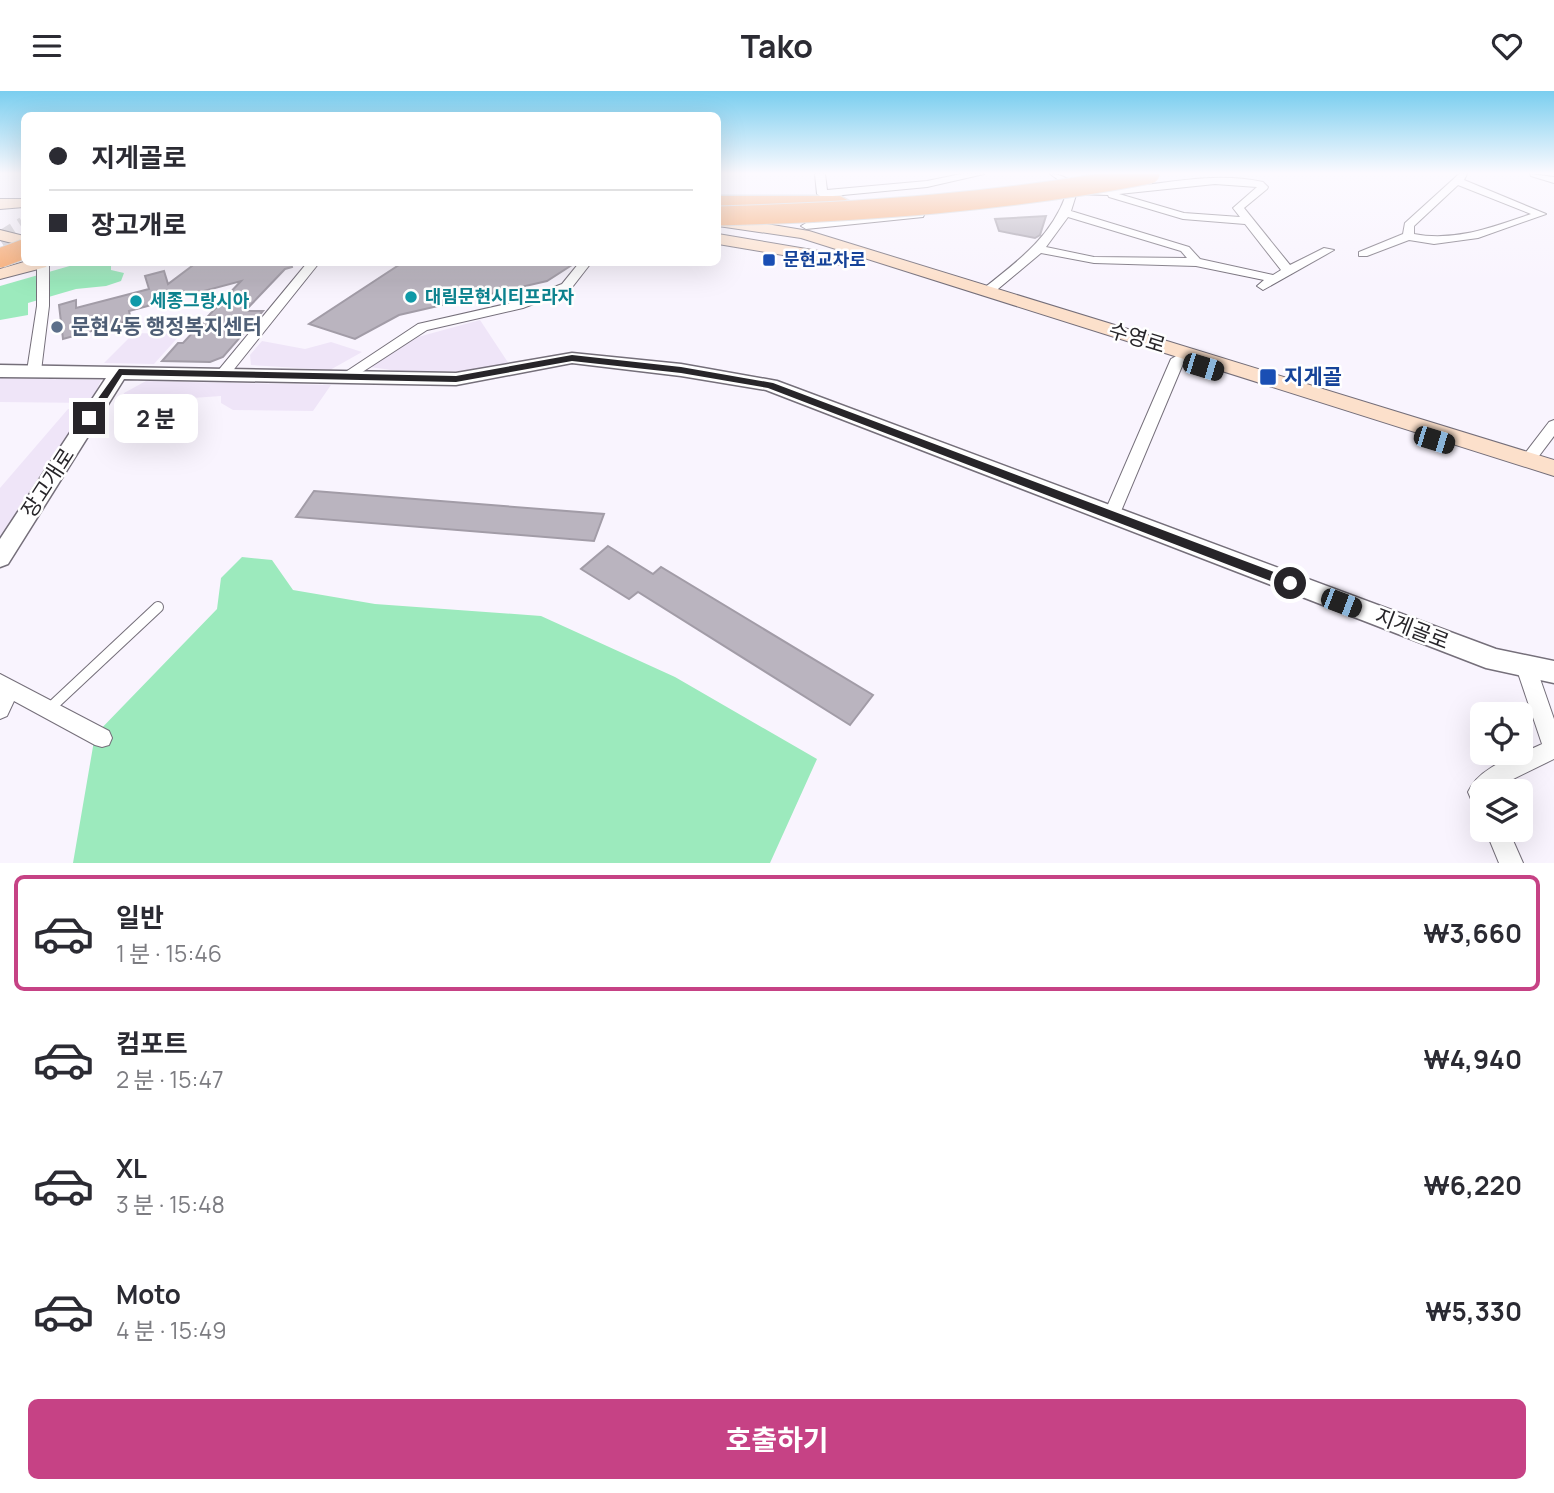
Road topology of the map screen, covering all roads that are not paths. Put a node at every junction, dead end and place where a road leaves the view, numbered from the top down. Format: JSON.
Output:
{"nodes":[{"id":1,"x":745,"y":210,"type":"edge"},
{"id":2,"x":906,"y":210,"type":"edge"},
{"id":3,"x":960,"y":210,"type":"edge"},
{"id":4,"x":1068,"y":210,"type":"edge"},
{"id":5,"x":1164,"y":210,"type":"edge"},
{"id":6,"x":1239,"y":210,"type":"edge"},
{"id":7,"x":1429,"y":210,"type":"edge"},
{"id":8,"x":1532,"y":210,"type":"edge"},
{"id":9,"x":1067,"y":213,"type":"junction"},
{"id":10,"x":21,"y":217,"type":"edge"},
{"id":11,"x":0,"y":218,"type":"edge"},
{"id":12,"x":721,"y":220,"type":"edge"},
{"id":13,"x":1247,"y":221,"type":"junction"},
{"id":14,"x":809,"y":224,"type":"junction"},
{"id":15,"x":0,"y":228,"type":"edge"},
{"id":16,"x":21,"y":228,"type":"edge"},
{"id":17,"x":0,"y":235,"type":"edge"},
{"id":18,"x":1408,"y":236,"type":"junction"},
{"id":19,"x":21,"y":239,"type":"edge"},
{"id":20,"x":721,"y":239,"type":"edge"},
{"id":21,"x":21,"y":241,"type":"edge"},
{"id":22,"x":737,"y":242,"type":"junction"},
{"id":23,"x":721,"y":246,"type":"edge"},
{"id":24,"x":0,"y":247,"type":"edge"},
{"id":25,"x":21,"y":249,"type":"edge"},
{"id":26,"x":1038,"y":249,"type":"junction"},
{"id":27,"x":21,"y":250,"type":"edge"},
{"id":28,"x":1328,"y":250,"type":"dead end"},
{"id":29,"x":843,"y":253,"type":"junction"},
{"id":30,"x":1363,"y":254,"type":"dead end"},
{"id":31,"x":0,"y":258,"type":"edge"},
{"id":32,"x":1196,"y":263,"type":"junction"},
{"id":33,"x":0,"y":265,"type":"edge"},
{"id":34,"x":30,"y":266,"type":"edge"},
{"id":35,"x":41,"y":266,"type":"edge"},
{"id":36,"x":311,"y":266,"type":"edge"},
{"id":37,"x":583,"y":266,"type":"edge"},
{"id":38,"x":1288,"y":271,"type":"junction"},
{"id":39,"x":0,"y":274,"type":"edge"},
{"id":40,"x":988,"y":291,"type":"junction"},
{"id":41,"x":1178,"y":359,"type":"junction"},
{"id":42,"x":0,"y":370,"type":"edge"},
{"id":43,"x":34,"y":371,"type":"junction"},
{"id":44,"x":119,"y":372,"type":"junction"},
{"id":45,"x":222,"y":375,"type":"junction"},
{"id":46,"x":345,"y":377,"type":"junction"},
{"id":47,"x":1554,"y":425,"type":"edge"},
{"id":48,"x":1528,"y":460,"type":"junction"},
{"id":49,"x":1554,"y":468,"type":"edge"},
{"id":50,"x":1554,"y":477,"type":"edge"},
{"id":51,"x":1111,"y":516,"type":"junction"},
{"id":52,"x":0,"y":558,"type":"edge"},
{"id":53,"x":158,"y":607,"type":"dead end"},
{"id":54,"x":1526,"y":667,"type":"junction"},
{"id":55,"x":1554,"y":672,"type":"edge"},
{"id":56,"x":5,"y":686,"type":"edge"},
{"id":57,"x":49,"y":709,"type":"junction"},
{"id":58,"x":0,"y":711,"type":"edge"},
{"id":59,"x":102,"y":738,"type":"dead end"},
{"id":60,"x":1554,"y":748,"type":"edge"},
{"id":61,"x":1491,"y":779,"type":"edge"},
{"id":62,"x":1502,"y":842,"type":"edge"},
{"id":63,"x":1511,"y":863,"type":"edge"}],
"edges":[{"from":1,"to":14,"type":"main road","name":"수영로"},
{"from":2,"to":14,"type":"highway","bridge":true},
{"from":3,"to":14,"type":"street"},
{"from":4,"to":9,"type":"street"},
{"from":5,"to":13,"type":"street"},
{"from":6,"to":13,"type":"street"},
{"from":7,"to":18,"type":"street"},
{"from":8,"to":18,"type":"street"},
{"from":9,"to":26,"type":"street"},
{"from":9,"to":32,"type":"street"},
{"from":10,"to":11,"type":"main road"},
{"from":12,"to":14,"type":"highway","bridge":true},
{"from":13,"to":38,"type":"street"},
{"from":14,"to":22,"type":"main road"},
{"from":14,"to":29,"type":"main road","name":"수영로"},
{"from":15,"to":16,"type":"main road"},
{"from":17,"to":19,"type":"main road"},
{"from":18,"to":30,"type":"street"},
{"from":20,"to":22,"type":"main road","name":"수영로"},
{"from":21,"to":24,"type":"highway"},
{"from":22,"to":29,"type":"main road","name":"수영로"},
{"from":23,"to":29,"type":"main road","name":"수영로"},
{"from":25,"to":31,"type":"highway","bridge":true},
{"from":26,"to":32,"type":"street"},
{"from":26,"to":40,"type":"street"},
{"from":27,"to":33,"type":"main road"},
{"from":28,"to":38,"type":"street"},
{"from":29,"to":40,"type":"main road","name":"수영로"},
{"from":29,"to":41,"type":"main road","name":"수영로"},
{"from":32,"to":38,"type":"street"},
{"from":34,"to":39,"type":"main road"},
{"from":35,"to":43,"type":"street"},
{"from":36,"to":45,"type":"street"},
{"from":37,"to":46,"type":"street"},
{"from":40,"to":48,"type":"main road","name":"수영로"},
{"from":41,"to":50,"type":"main road","name":"수영로"},
{"from":41,"to":51,"type":"street","name":"수영로"},
{"from":42,"to":43,"type":"street","name":"지게골로"},
{"from":43,"to":44,"type":"street","name":"지게골로"},
{"from":44,"to":45,"type":"street","name":"지게골로"},
{"from":44,"to":52,"type":"street","name":"장고개로"},
{"from":45,"to":46,"type":"street","name":"지게골로"},
{"from":46,"to":51,"type":"street","name":"지게골로"},
{"from":47,"to":48,"type":"street"},
{"from":48,"to":49,"type":"main road","name":"수영로"},
{"from":51,"to":54,"type":"street","name":"지게골로"},
{"from":53,"to":57,"type":"lane"},
{"from":54,"to":55,"type":"street","name":"지게골로"},
{"from":54,"to":60,"type":"street"},
{"from":56,"to":57,"type":"street"},
{"from":56,"to":58,"type":"street"},
{"from":57,"to":59,"type":"street"},
{"from":60,"to":61,"type":"street"},
{"from":62,"to":63,"type":"street"}]}
